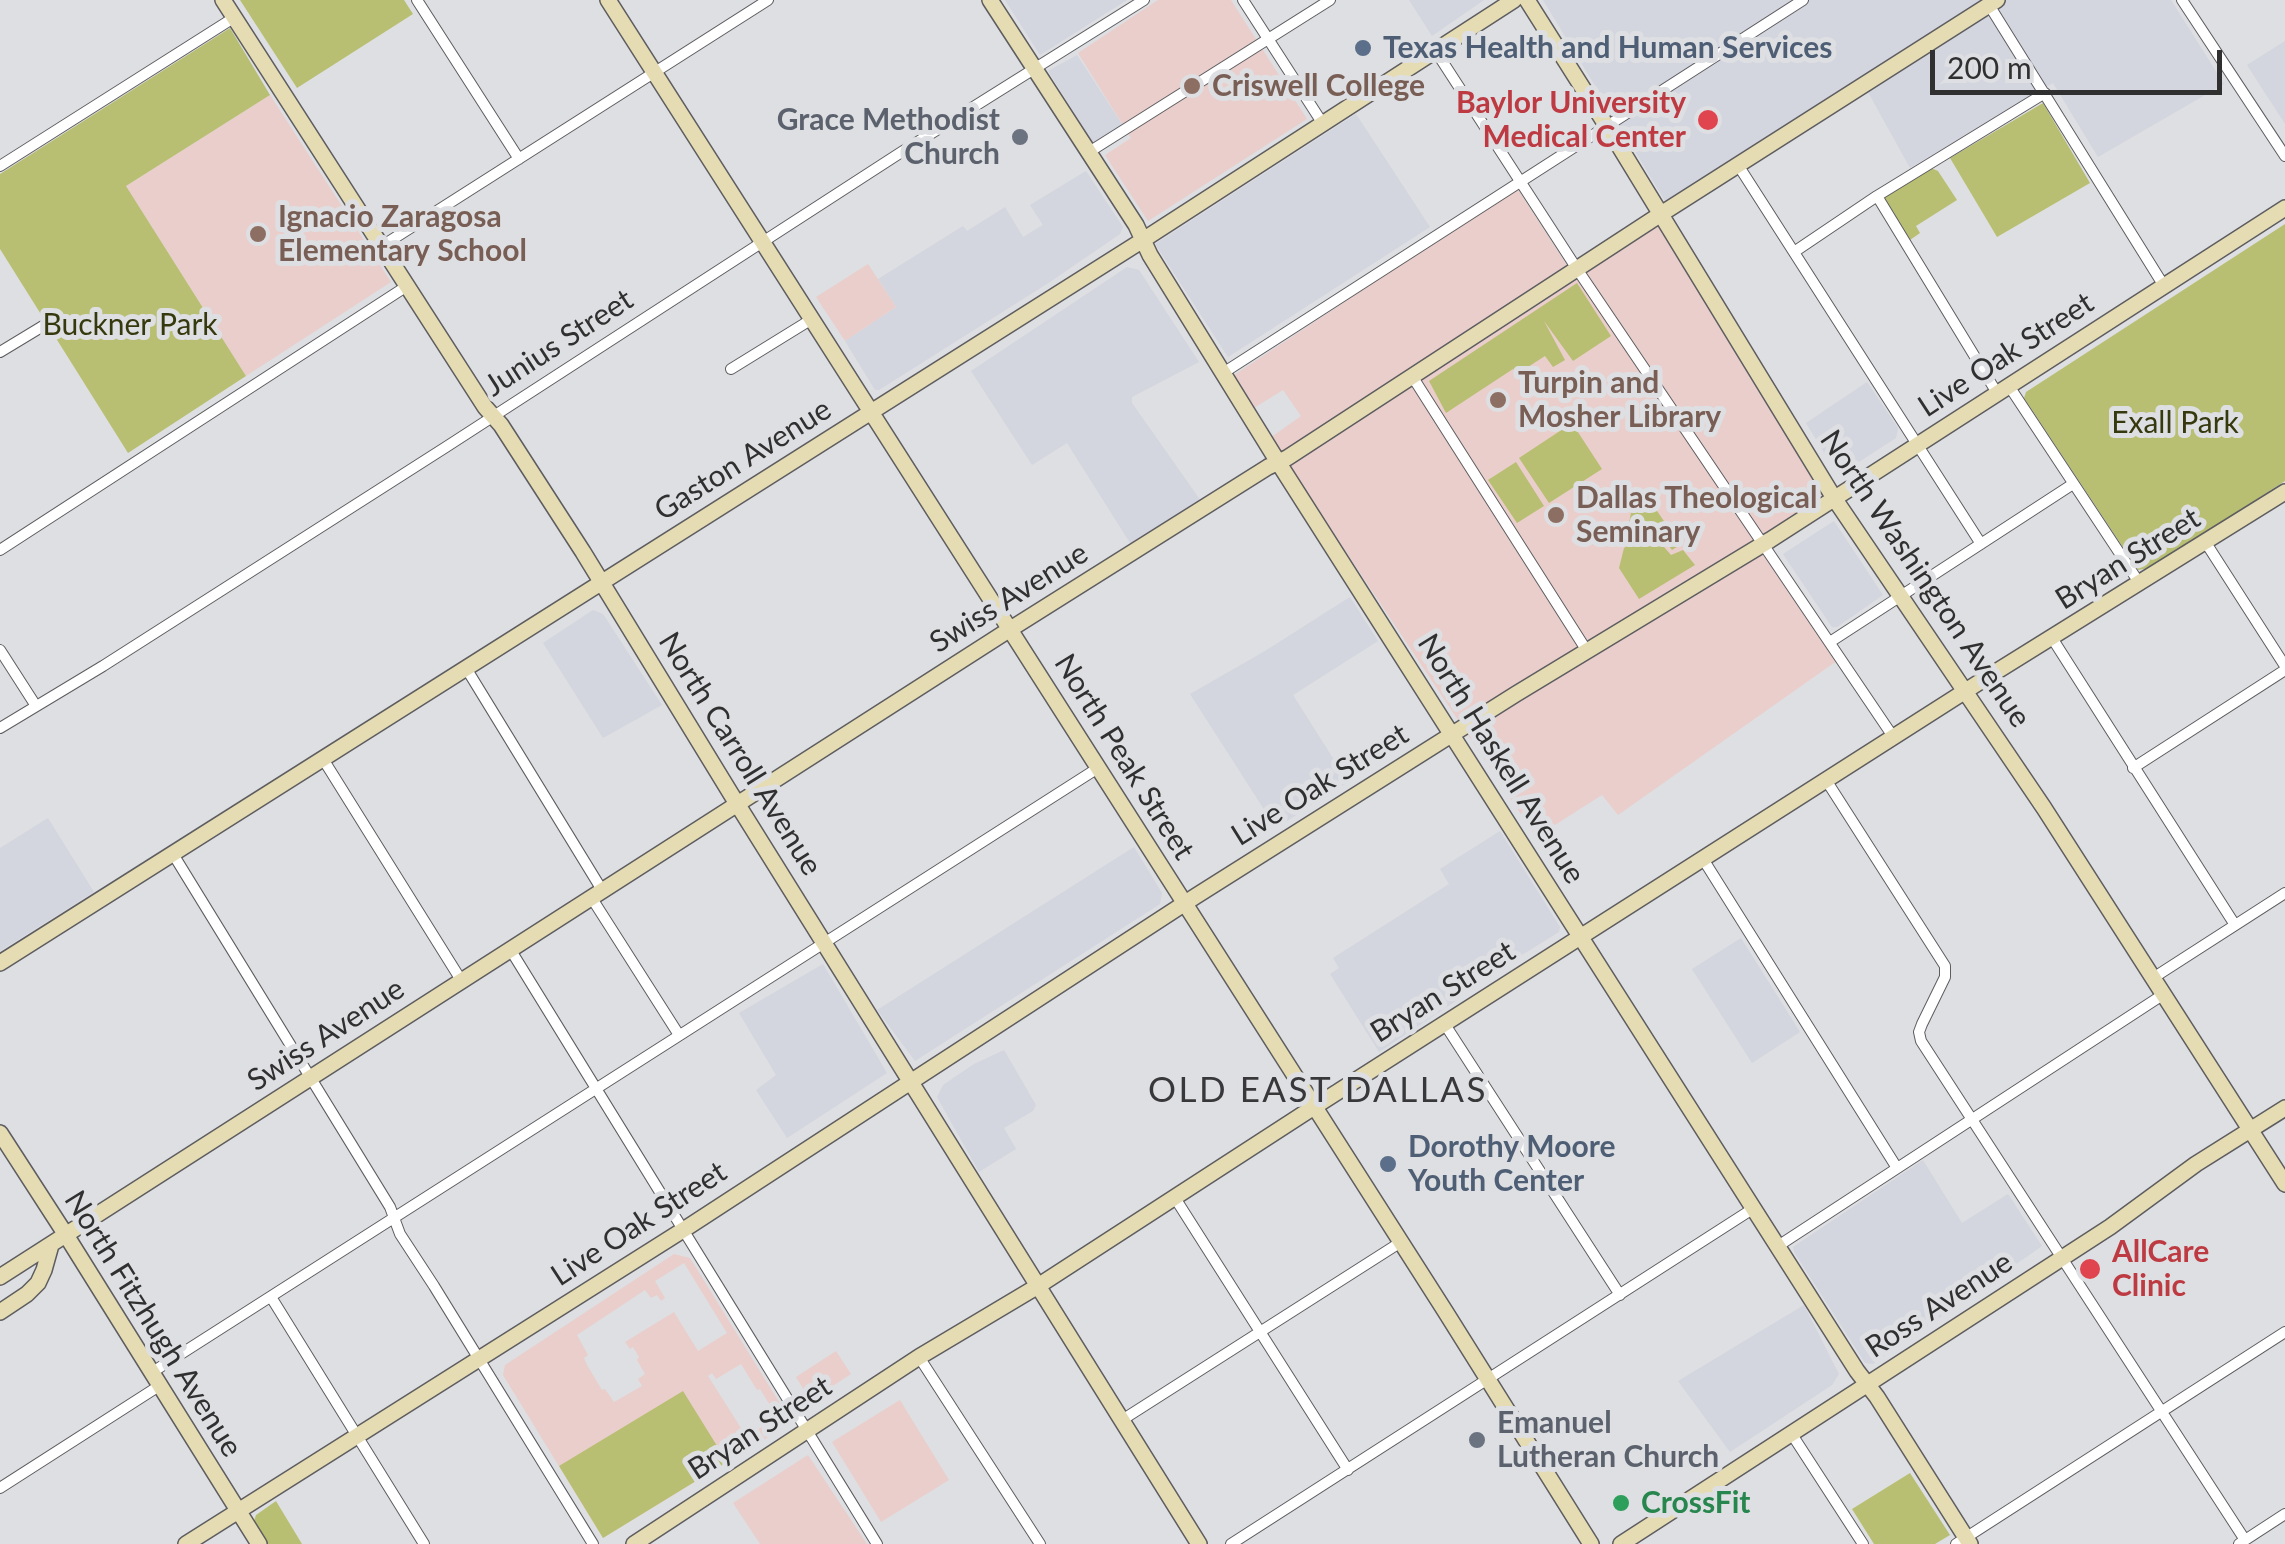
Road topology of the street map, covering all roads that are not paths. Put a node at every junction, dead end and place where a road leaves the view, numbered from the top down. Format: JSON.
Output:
{"nodes":[{"id":1,"x":224,"y":0,"type":"edge"},
{"id":2,"x":417,"y":0,"type":"edge"},
{"id":3,"x":608,"y":0,"type":"edge"},
{"id":4,"x":768,"y":0,"type":"edge"},
{"id":5,"x":990,"y":0,"type":"edge"},
{"id":6,"x":1144,"y":0,"type":"edge"},
{"id":7,"x":1243,"y":0,"type":"edge"},
{"id":8,"x":1330,"y":0,"type":"edge"},
{"id":9,"x":1514,"y":0,"type":"edge"},
{"id":10,"x":1527,"y":0,"type":"edge"},
{"id":11,"x":1804,"y":0,"type":"edge"},
{"id":12,"x":2182,"y":0,"type":"edge"},
{"id":13,"x":1993,"y":2,"type":"edge"},
{"id":14,"x":234,"y":17,"type":"junction"},
{"id":15,"x":1268,"y":39,"type":"junction"},
{"id":16,"x":1436,"y":50,"type":"junction"},
{"id":17,"x":1035,"y":68,"type":"junction"},
{"id":18,"x":654,"y":72,"type":"junction"},
{"id":19,"x":2044,"y":94,"type":"junction"},
{"id":20,"x":1323,"y":124,"type":"junction"},
{"id":21,"x":1607,"y":126,"type":"junction"},
{"id":22,"x":1090,"y":152,"type":"junction"},
{"id":23,"x":2285,"y":156,"type":"edge"},
{"id":24,"x":519,"y":159,"type":"junction"},
{"id":25,"x":1738,"y":165,"type":"junction"},
{"id":26,"x":0,"y":166,"type":"edge"},
{"id":27,"x":1521,"y":182,"type":"junction"},
{"id":28,"x":1877,"y":196,"type":"junction"},
{"id":29,"x":2285,"y":208,"type":"edge"},
{"id":30,"x":1661,"y":214,"type":"junction"},
{"id":31,"x":1142,"y":240,"type":"junction"},
{"id":32,"x":762,"y":241,"type":"junction"},
{"id":33,"x":382,"y":246,"type":"junction"},
{"id":34,"x":1794,"y":252,"type":"junction"},
{"id":35,"x":1577,"y":269,"type":"junction"},
{"id":36,"x":407,"y":286,"type":"junction"},
{"id":37,"x":2164,"y":286,"type":"junction"},
{"id":38,"x":812,"y":319,"type":"junction"},
{"id":39,"x":43,"y":326,"type":"dead end"},
{"id":40,"x":0,"y":352,"type":"edge"},
{"id":41,"x":731,"y":369,"type":"dead end"},
{"id":42,"x":1223,"y":373,"type":"junction"},
{"id":43,"x":1412,"y":376,"type":"junction"},
{"id":44,"x":2003,"y":389,"type":"junction"},
{"id":45,"x":871,"y":412,"type":"junction"},
{"id":46,"x":493,"y":416,"type":"junction"},
{"id":47,"x":1917,"y":444,"type":"junction"},
{"id":48,"x":1278,"y":462,"type":"junction"},
{"id":49,"x":2073,"y":484,"type":"junction"},
{"id":50,"x":2285,"y":492,"type":"edge"},
{"id":51,"x":1834,"y":498,"type":"junction"},
{"id":52,"x":2206,"y":543,"type":"junction"},
{"id":53,"x":1762,"y":544,"type":"junction"},
{"id":54,"x":1981,"y":544,"type":"junction"},
{"id":55,"x":0,"y":550,"type":"edge"},
{"id":56,"x":601,"y":582,"type":"junction"},
{"id":57,"x":2140,"y":584,"type":"junction"},
{"id":58,"x":1900,"y":597,"type":"junction"},
{"id":59,"x":1010,"y":630,"type":"junction"},
{"id":60,"x":2052,"y":638,"type":"junction"},
{"id":61,"x":1830,"y":642,"type":"junction"},
{"id":62,"x":0,"y":650,"type":"edge"},
{"id":63,"x":1587,"y":651,"type":"junction"},
{"id":64,"x":466,"y":668,"type":"junction"},
{"id":65,"x":2285,"y":668,"type":"edge"},
{"id":66,"x":1965,"y":692,"type":"junction"},
{"id":67,"x":36,"y":706,"type":"junction"},
{"id":68,"x":0,"y":728,"type":"edge"},
{"id":69,"x":1453,"y":734,"type":"junction"},
{"id":70,"x":1894,"y":738,"type":"junction"},
{"id":71,"x":322,"y":759,"type":"junction"},
{"id":72,"x":1098,"y":768,"type":"junction"},
{"id":73,"x":2133,"y":768,"type":"junction"},
{"id":74,"x":1826,"y":780,"type":"junction"},
{"id":75,"x":737,"y":804,"type":"junction"},
{"id":76,"x":174,"y":854,"type":"junction"},
{"id":77,"x":1703,"y":858,"type":"junction"},
{"id":78,"x":2285,"y":892,"type":"edge"},
{"id":79,"x":596,"y":894,"type":"junction"},
{"id":80,"x":1184,"y":904,"type":"junction"},
{"id":81,"x":2235,"y":925,"type":"junction"},
{"id":82,"x":1581,"y":936,"type":"junction"},
{"id":83,"x":824,"y":943,"type":"junction"},
{"id":84,"x":510,"y":949,"type":"junction"},
{"id":85,"x":0,"y":964,"type":"edge"},
{"id":86,"x":2153,"y":978,"type":"junction"},
{"id":87,"x":460,"y":980,"type":"junction"},
{"id":88,"x":2164,"y":994,"type":"junction"},
{"id":89,"x":1444,"y":1024,"type":"junction"},
{"id":90,"x":679,"y":1036,"type":"junction"},
{"id":91,"x":311,"y":1079,"type":"junction"},
{"id":92,"x":911,"y":1081,"type":"junction"},
{"id":93,"x":595,"y":1088,"type":"junction"},
{"id":94,"x":1314,"y":1106,"type":"junction"},
{"id":95,"x":2285,"y":1108,"type":"edge"},
{"id":96,"x":1972,"y":1119,"type":"junction"},
{"id":97,"x":2250,"y":1130,"type":"junction"},
{"id":98,"x":0,"y":1133,"type":"edge"},
{"id":99,"x":1897,"y":1168,"type":"junction"},
{"id":100,"x":2285,"y":1184,"type":"edge"},
{"id":101,"x":1175,"y":1198,"type":"junction"},
{"id":102,"x":1754,"y":1208,"type":"junction"},
{"id":103,"x":394,"y":1218,"type":"junction"},
{"id":104,"x":684,"y":1229,"type":"junction"},
{"id":105,"x":66,"y":1235,"type":"junction"},
{"id":106,"x":1401,"y":1242,"type":"junction"},
{"id":107,"x":51,"y":1246,"type":"junction"},
{"id":108,"x":1778,"y":1246,"type":"junction"},
{"id":109,"x":2062,"y":1258,"type":"junction"},
{"id":110,"x":0,"y":1278,"type":"edge"},
{"id":111,"x":1038,"y":1286,"type":"junction"},
{"id":112,"x":1620,"y":1295,"type":"junction"},
{"id":113,"x":271,"y":1297,"type":"junction"},
{"id":114,"x":0,"y":1312,"type":"edge"},
{"id":115,"x":1260,"y":1332,"type":"junction"},
{"id":116,"x":2285,"y":1332,"type":"edge"},
{"id":117,"x":919,"y":1357,"type":"junction"},
{"id":118,"x":478,"y":1360,"type":"junction"},
{"id":119,"x":155,"y":1380,"type":"junction"},
{"id":120,"x":1488,"y":1380,"type":"junction"},
{"id":121,"x":1867,"y":1384,"type":"junction"},
{"id":122,"x":2162,"y":1412,"type":"junction"},
{"id":123,"x":1122,"y":1420,"type":"junction"},
{"id":124,"x":807,"y":1430,"type":"junction"},
{"id":125,"x":1791,"y":1433,"type":"junction"},
{"id":126,"x":358,"y":1435,"type":"junction"},
{"id":127,"x":1348,"y":1470,"type":"junction"},
{"id":128,"x":0,"y":1488,"type":"edge"},
{"id":129,"x":238,"y":1511,"type":"junction"},
{"id":130,"x":2285,"y":1515,"type":"edge"},
{"id":131,"x":1964,"y":1542,"type":"edge"},
{"id":132,"x":2242,"y":1542,"type":"edge"},
{"id":133,"x":186,"y":1544,"type":"edge"},
{"id":134,"x":259,"y":1544,"type":"edge"},
{"id":135,"x":424,"y":1544,"type":"edge"},
{"id":136,"x":593,"y":1544,"type":"edge"},
{"id":137,"x":634,"y":1544,"type":"edge"},
{"id":138,"x":877,"y":1544,"type":"edge"},
{"id":139,"x":1040,"y":1544,"type":"edge"},
{"id":140,"x":1198,"y":1544,"type":"edge"},
{"id":141,"x":1230,"y":1544,"type":"edge"},
{"id":142,"x":1591,"y":1544,"type":"edge"},
{"id":143,"x":1621,"y":1544,"type":"edge"},
{"id":144,"x":1863,"y":1544,"type":"edge"}],
"edges":[{"from":1,"to":14,"type":"street","name":"North Carroll Avenue"},
{"from":2,"to":24,"type":"street"},
{"from":3,"to":18,"type":"street","name":"North Peak Street"},
{"from":4,"to":18,"type":"street"},
{"from":5,"to":17,"type":"street","name":"North Haskell Avenue"},
{"from":6,"to":17,"type":"street","name":"Junius Street"},
{"from":7,"to":15,"type":"street"},
{"from":8,"to":15,"type":"street"},
{"from":9,"to":16,"type":"street","name":"Gaston Avenue"},
{"from":10,"to":21,"type":"street","name":"North Washington Avenue"},
{"from":11,"to":21,"type":"street"},
{"from":12,"to":23,"type":"street"},
{"from":13,"to":19,"type":"street"},
{"from":13,"to":25,"type":"street","name":"Swiss Avenue"},
{"from":14,"to":26,"type":"street"},
{"from":14,"to":33,"type":"street","name":"North Carroll Avenue"},
{"from":15,"to":20,"type":"street"},
{"from":15,"to":22,"type":"street"},
{"from":16,"to":20,"type":"street","name":"Gaston Avenue"},
{"from":16,"to":27,"type":"street"},
{"from":17,"to":22,"type":"street","name":"North Haskell Avenue"},
{"from":17,"to":32,"type":"street","name":"Junius Street"},
{"from":18,"to":24,"type":"street"},
{"from":18,"to":32,"type":"street","name":"North Peak Street"},
{"from":19,"to":28,"type":"street"},
{"from":19,"to":37,"type":"street"},
{"from":20,"to":31,"type":"street","name":"Gaston Avenue"},
{"from":21,"to":27,"type":"street"},
{"from":21,"to":30,"type":"street","name":"North Washington Avenue"},
{"from":22,"to":31,"type":"street","name":"North Haskell Avenue"},
{"from":24,"to":33,"type":"street"},
{"from":25,"to":30,"type":"street","name":"Swiss Avenue"},
{"from":25,"to":34,"type":"street"},
{"from":27,"to":35,"type":"street"},
{"from":27,"to":42,"type":"street"},
{"from":28,"to":34,"type":"street"},
{"from":28,"to":44,"type":"street"},
{"from":29,"to":37,"type":"street","name":"Live Oak Street"},
{"from":30,"to":35,"type":"street","name":"Swiss Avenue"},
{"from":30,"to":51,"type":"street","name":"North Washington Avenue"},
{"from":31,"to":42,"type":"street","name":"North Haskell Avenue"},
{"from":31,"to":45,"type":"street","name":"Gaston Avenue"},
{"from":32,"to":38,"type":"street","name":"North Peak Street"},
{"from":32,"to":46,"type":"street","name":"Junius Street"},
{"from":33,"to":36,"type":"street","name":"North Carroll Avenue"},
{"from":34,"to":47,"type":"street"},
{"from":35,"to":43,"type":"street","name":"Swiss Avenue"},
{"from":35,"to":53,"type":"street"},
{"from":36,"to":46,"type":"street","name":"North Carroll Avenue"},
{"from":36,"to":55,"type":"street"},
{"from":37,"to":44,"type":"street","name":"Live Oak Street"},
{"from":38,"to":41,"type":"street"},
{"from":38,"to":45,"type":"street","name":"North Peak Street"},
{"from":39,"to":40,"type":"street"},
{"from":42,"to":48,"type":"street","name":"North Haskell Avenue"},
{"from":43,"to":48,"type":"street","name":"Swiss Avenue"},
{"from":43,"to":63,"type":"street"},
{"from":44,"to":47,"type":"street","name":"Live Oak Street"},
{"from":44,"to":49,"type":"street"},
{"from":45,"to":56,"type":"street","name":"Gaston Avenue"},
{"from":45,"to":59,"type":"street","name":"North Peak Street"},
{"from":46,"to":56,"type":"street","name":"North Carroll Avenue"},
{"from":46,"to":67,"type":"street","name":"Junius Street"},
{"from":47,"to":51,"type":"street","name":"Live Oak Street"},
{"from":47,"to":54,"type":"street"},
{"from":48,"to":59,"type":"street","name":"Swiss Avenue"},
{"from":48,"to":69,"type":"street","name":"North Haskell Avenue"},
{"from":49,"to":54,"type":"street"},
{"from":49,"to":57,"type":"street"},
{"from":50,"to":52,"type":"street","name":"Bryan Street"},
{"from":51,"to":53,"type":"street","name":"Live Oak Street"},
{"from":51,"to":58,"type":"street","name":"North Washington Avenue"},
{"from":52,"to":57,"type":"street","name":"Bryan Street"},
{"from":52,"to":65,"type":"street"},
{"from":53,"to":61,"type":"street"},
{"from":53,"to":63,"type":"street","name":"Live Oak Street"},
{"from":54,"to":58,"type":"street"},
{"from":56,"to":64,"type":"street","name":"Gaston Avenue"},
{"from":56,"to":75,"type":"street","name":"North Carroll Avenue"},
{"from":57,"to":60,"type":"street","name":"Bryan Street"},
{"from":58,"to":61,"type":"street"},
{"from":58,"to":66,"type":"street","name":"North Washington Avenue"},
{"from":59,"to":72,"type":"street","name":"North Peak Street"},
{"from":59,"to":75,"type":"street","name":"Swiss Avenue"},
{"from":60,"to":66,"type":"street","name":"Bryan Street"},
{"from":60,"to":73,"type":"street"},
{"from":61,"to":70,"type":"street"},
{"from":62,"to":67,"type":"street"},
{"from":63,"to":69,"type":"street","name":"Live Oak Street"},
{"from":64,"to":71,"type":"street","name":"Gaston Avenue"},
{"from":64,"to":79,"type":"street"},
{"from":65,"to":73,"type":"street"},
{"from":66,"to":70,"type":"street","name":"Bryan Street"},
{"from":66,"to":86,"type":"street","name":"North Washington Avenue"},
{"from":67,"to":68,"type":"street","name":"Junius Street"},
{"from":69,"to":80,"type":"street","name":"Live Oak Street"},
{"from":69,"to":82,"type":"street","name":"North Haskell Avenue"},
{"from":70,"to":74,"type":"street","name":"Bryan Street"},
{"from":71,"to":76,"type":"street","name":"Gaston Avenue"},
{"from":71,"to":87,"type":"street"},
{"from":72,"to":80,"type":"street","name":"North Peak Street"},
{"from":72,"to":83,"type":"street"},
{"from":73,"to":81,"type":"street"},
{"from":74,"to":77,"type":"street","name":"Bryan Street"},
{"from":74,"to":96,"type":"street"},
{"from":75,"to":79,"type":"street","name":"Swiss Avenue"},
{"from":75,"to":83,"type":"street","name":"North Carroll Avenue"},
{"from":76,"to":85,"type":"street","name":"Gaston Avenue"},
{"from":76,"to":91,"type":"street"},
{"from":77,"to":82,"type":"street","name":"Bryan Street"},
{"from":77,"to":99,"type":"street"},
{"from":78,"to":81,"type":"street"},
{"from":79,"to":84,"type":"street","name":"Swiss Avenue"},
{"from":79,"to":90,"type":"street"},
{"from":80,"to":92,"type":"street","name":"Live Oak Street"},
{"from":80,"to":94,"type":"street","name":"North Peak Street"},
{"from":81,"to":86,"type":"street"},
{"from":82,"to":89,"type":"street","name":"Bryan Street"},
{"from":82,"to":102,"type":"street","name":"North Haskell Avenue"},
{"from":83,"to":90,"type":"street"},
{"from":83,"to":92,"type":"street","name":"North Carroll Avenue"},
{"from":84,"to":87,"type":"street","name":"Swiss Avenue"},
{"from":84,"to":93,"type":"street"},
{"from":86,"to":88,"type":"street","name":"North Washington Avenue"},
{"from":87,"to":91,"type":"street","name":"Swiss Avenue"},
{"from":88,"to":96,"type":"street"},
{"from":88,"to":97,"type":"street","name":"North Washington Avenue"},
{"from":89,"to":94,"type":"street","name":"Bryan Street"},
{"from":89,"to":112,"type":"street"},
{"from":90,"to":93,"type":"street"},
{"from":91,"to":103,"type":"street"},
{"from":91,"to":105,"type":"street","name":"Swiss Avenue"},
{"from":92,"to":104,"type":"street","name":"Live Oak Street"},
{"from":92,"to":111,"type":"street","name":"North Carroll Avenue"},
{"from":93,"to":103,"type":"street"},
{"from":93,"to":104,"type":"street"},
{"from":94,"to":101,"type":"street","name":"Bryan Street"},
{"from":94,"to":106,"type":"street","name":"North Peak Street"},
{"from":95,"to":97,"type":"street","name":"Ross Avenue"},
{"from":96,"to":99,"type":"street"},
{"from":96,"to":109,"type":"street"},
{"from":97,"to":100,"type":"street","name":"North Washington Avenue"},
{"from":97,"to":109,"type":"street","name":"Ross Avenue"},
{"from":98,"to":105,"type":"street","name":"North Fitzhugh Avenue"},
{"from":99,"to":108,"type":"street"},
{"from":101,"to":111,"type":"street","name":"Bryan Street"},
{"from":101,"to":115,"type":"street"},
{"from":102,"to":108,"type":"street","name":"North Haskell Avenue"},
{"from":102,"to":112,"type":"street"},
{"from":103,"to":113,"type":"street"},
{"from":103,"to":118,"type":"street"},
{"from":104,"to":118,"type":"street","name":"Live Oak Street"},
{"from":104,"to":124,"type":"street"},
{"from":105,"to":107,"type":"street","name":"Swiss Avenue"},
{"from":105,"to":119,"type":"street","name":"North Fitzhugh Avenue"},
{"from":106,"to":115,"type":"street"},
{"from":106,"to":120,"type":"street","name":"North Peak Street"},
{"from":107,"to":110,"type":"street","name":"Swiss Avenue"},
{"from":107,"to":114,"type":"street","name":"Swiss Avenue"},
{"from":108,"to":121,"type":"street","name":"North Haskell Avenue"},
{"from":109,"to":121,"type":"street","name":"Ross Avenue"},
{"from":109,"to":122,"type":"street"},
{"from":111,"to":117,"type":"street","name":"Bryan Street"},
{"from":111,"to":123,"type":"street","name":"North Carroll Avenue"},
{"from":112,"to":120,"type":"street"},
{"from":113,"to":119,"type":"street"},
{"from":113,"to":126,"type":"street"},
{"from":115,"to":123,"type":"street"},
{"from":115,"to":127,"type":"street"},
{"from":116,"to":122,"type":"street"},
{"from":117,"to":124,"type":"street","name":"Bryan Street"},
{"from":117,"to":139,"type":"street"},
{"from":118,"to":126,"type":"street","name":"Live Oak Street"},
{"from":118,"to":136,"type":"street"},
{"from":119,"to":128,"type":"street"},
{"from":119,"to":129,"type":"street","name":"North Fitzhugh Avenue"},
{"from":120,"to":127,"type":"street"},
{"from":120,"to":142,"type":"street","name":"North Peak Street"},
{"from":121,"to":125,"type":"street","name":"Ross Avenue"},
{"from":121,"to":131,"type":"street","name":"North Haskell Avenue"},
{"from":122,"to":131,"type":"street"},
{"from":122,"to":132,"type":"street"},
{"from":123,"to":140,"type":"street","name":"North Carroll Avenue"},
{"from":124,"to":137,"type":"street","name":"Bryan Street"},
{"from":124,"to":138,"type":"street"},
{"from":125,"to":143,"type":"street","name":"Ross Avenue"},
{"from":125,"to":144,"type":"street"},
{"from":126,"to":129,"type":"street","name":"Live Oak Street"},
{"from":126,"to":135,"type":"street"},
{"from":127,"to":141,"type":"street"},
{"from":129,"to":133,"type":"street","name":"Live Oak Street"},
{"from":129,"to":134,"type":"street","name":"North Fitzhugh Avenue"},
{"from":130,"to":132,"type":"street"}]}
